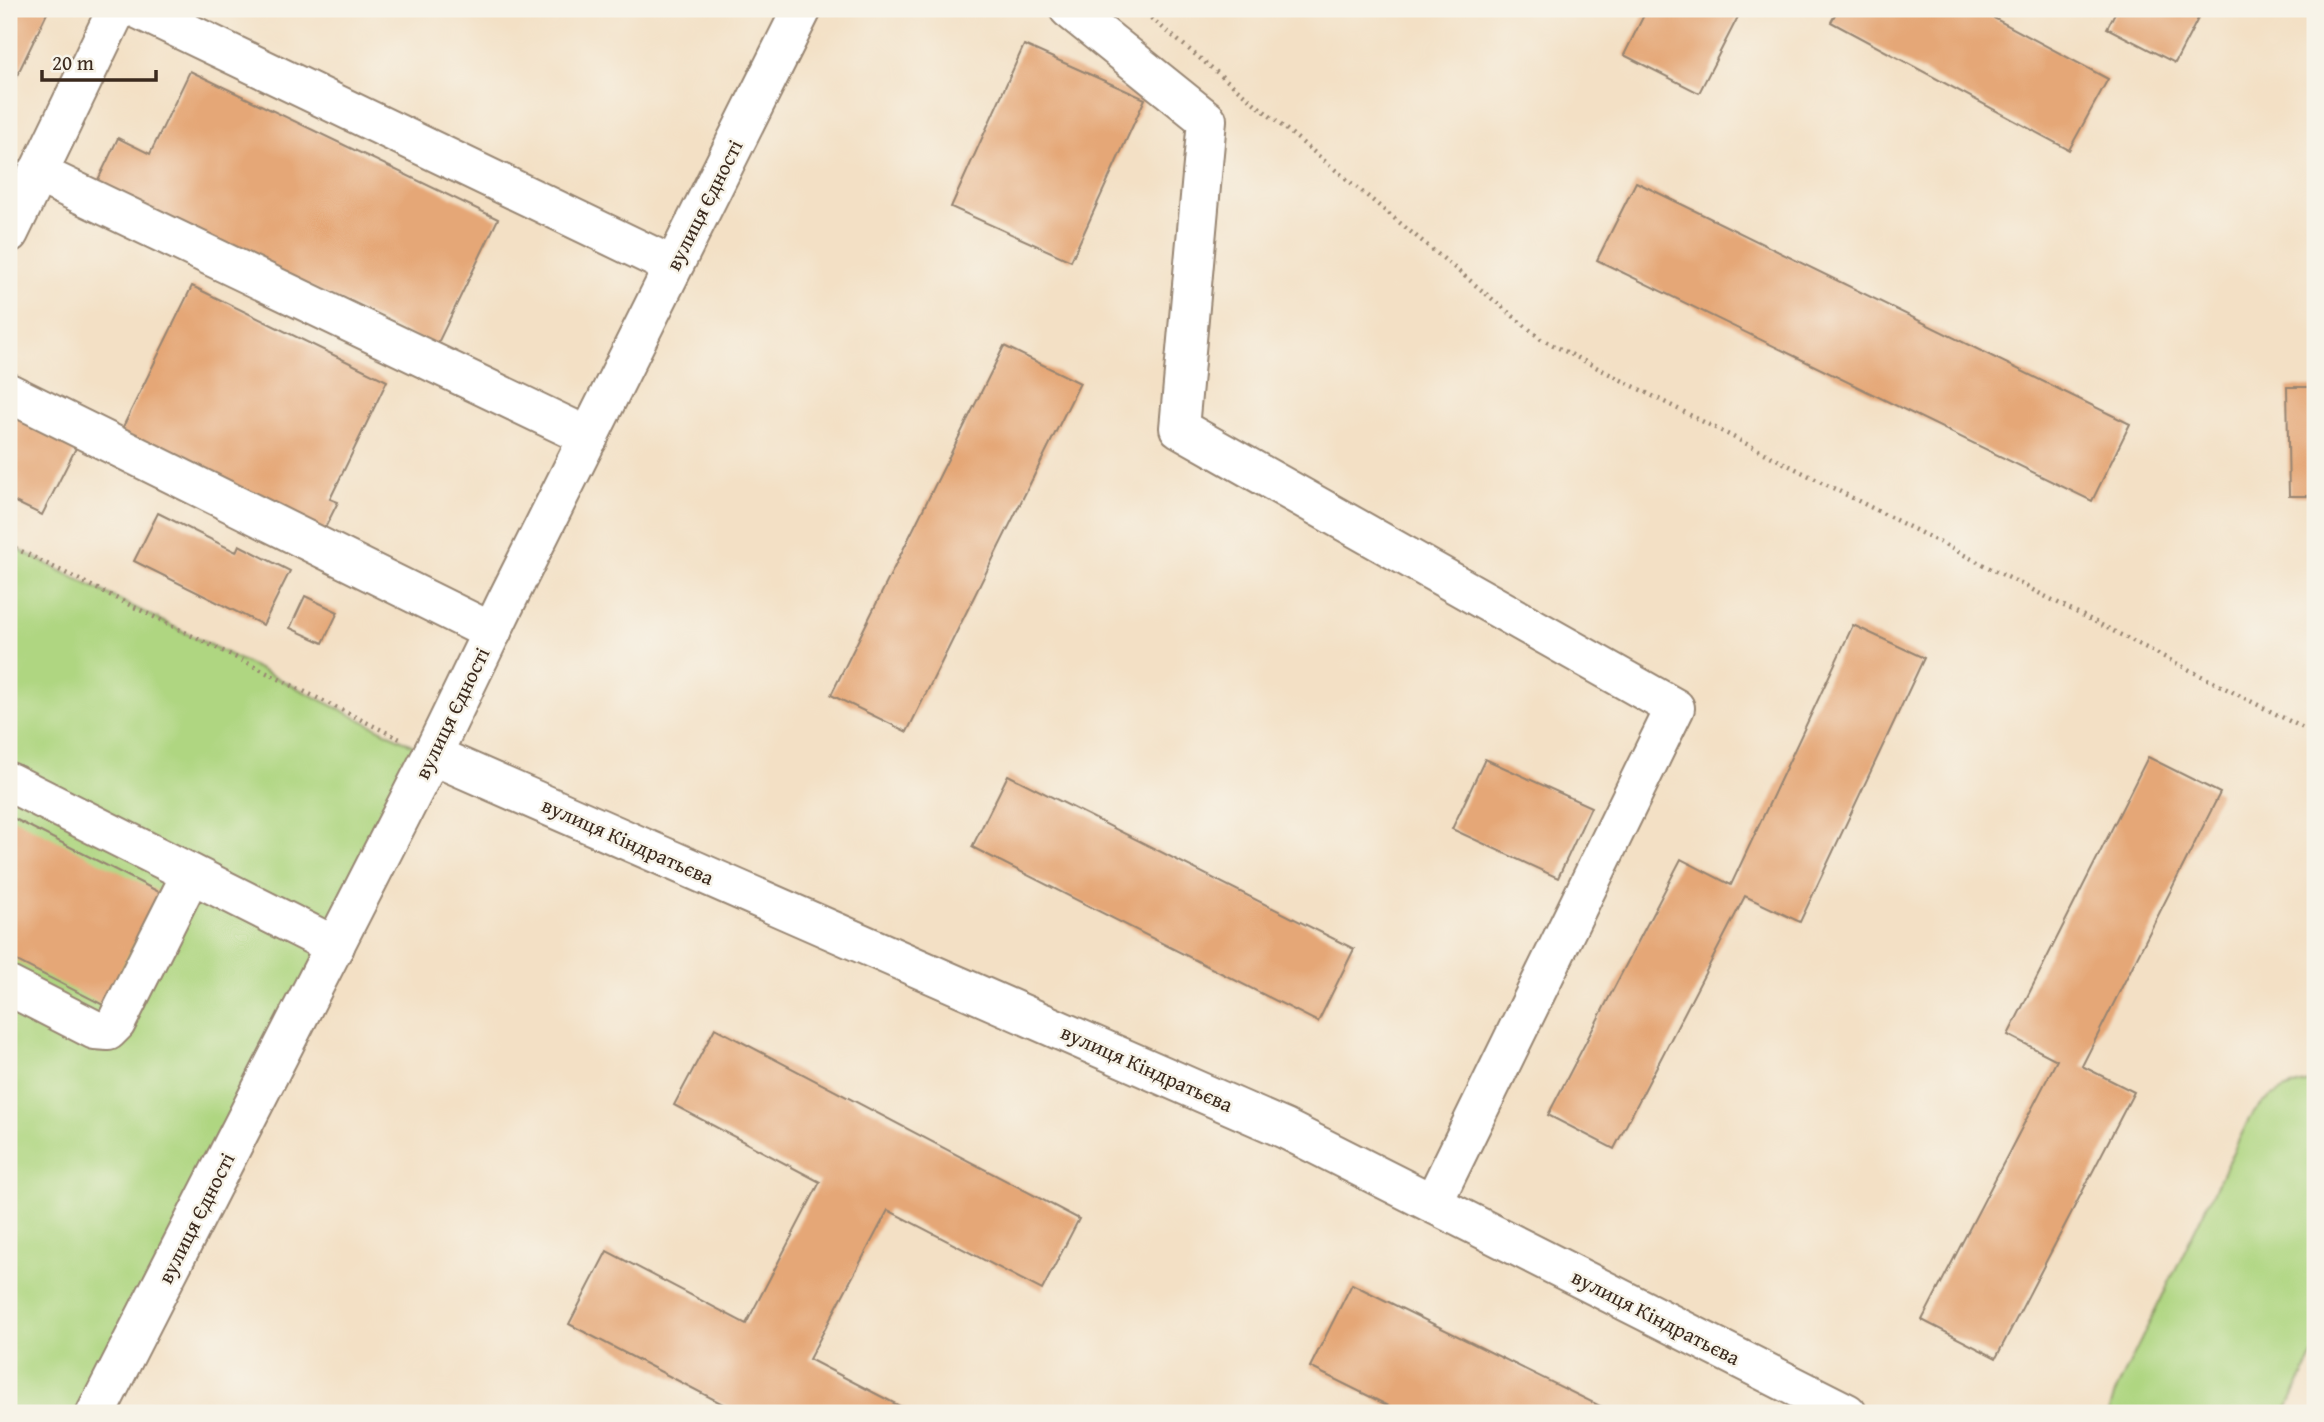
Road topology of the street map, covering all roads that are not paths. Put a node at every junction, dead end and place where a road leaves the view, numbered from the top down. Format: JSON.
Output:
{"nodes":[{"id":1,"x":117,"y":9,"type":"edge"},
{"id":2,"x":138,"y":9,"type":"edge"},
{"id":3,"x":802,"y":9,"type":"edge"},
{"id":4,"x":1069,"y":9,"type":"edge"},
{"id":5,"x":37,"y":173,"type":"junction"},
{"id":6,"x":9,"y":233,"type":"edge"},
{"id":7,"x":673,"y":266,"type":"junction"},
{"id":8,"x":9,"y":393,"type":"edge"},
{"id":9,"x":589,"y":437,"type":"junction"},
{"id":10,"x":492,"y":632,"type":"junction"},
{"id":11,"x":432,"y":755,"type":"junction"},
{"id":12,"x":9,"y":782,"type":"edge"},
{"id":13,"x":191,"y":874,"type":"junction"},
{"id":14,"x":335,"y":946,"type":"junction"},
{"id":15,"x":9,"y":986,"type":"edge"},
{"id":16,"x":1433,"y":1203,"type":"junction"},
{"id":17,"x":99,"y":1412,"type":"edge"},
{"id":18,"x":1847,"y":1413,"type":"edge"}],
"edges":[{"from":1,"to":5,"type":"street"},
{"from":2,"to":7,"type":"street"},
{"from":3,"to":7,"type":"street","name":"вулиця Єдності"},
{"from":4,"to":16,"type":"street"},
{"from":5,"to":6,"type":"street"},
{"from":5,"to":9,"type":"street"},
{"from":7,"to":9,"type":"street","name":"вулиця Єдності"},
{"from":8,"to":10,"type":"street"},
{"from":9,"to":10,"type":"street","name":"вулиця Єдності"},
{"from":10,"to":11,"type":"street","name":"вулиця Єдності"},
{"from":11,"to":14,"type":"street","name":"вулиця Єдності"},
{"from":11,"to":16,"type":"street","name":"вулиця Кіндратьєва"},
{"from":12,"to":13,"type":"street"},
{"from":13,"to":14,"type":"street"},
{"from":13,"to":15,"type":"street"},
{"from":14,"to":17,"type":"street","name":"вулиця Єдності"},
{"from":16,"to":18,"type":"street","name":"вулиця Кіндратьєва"}]}
